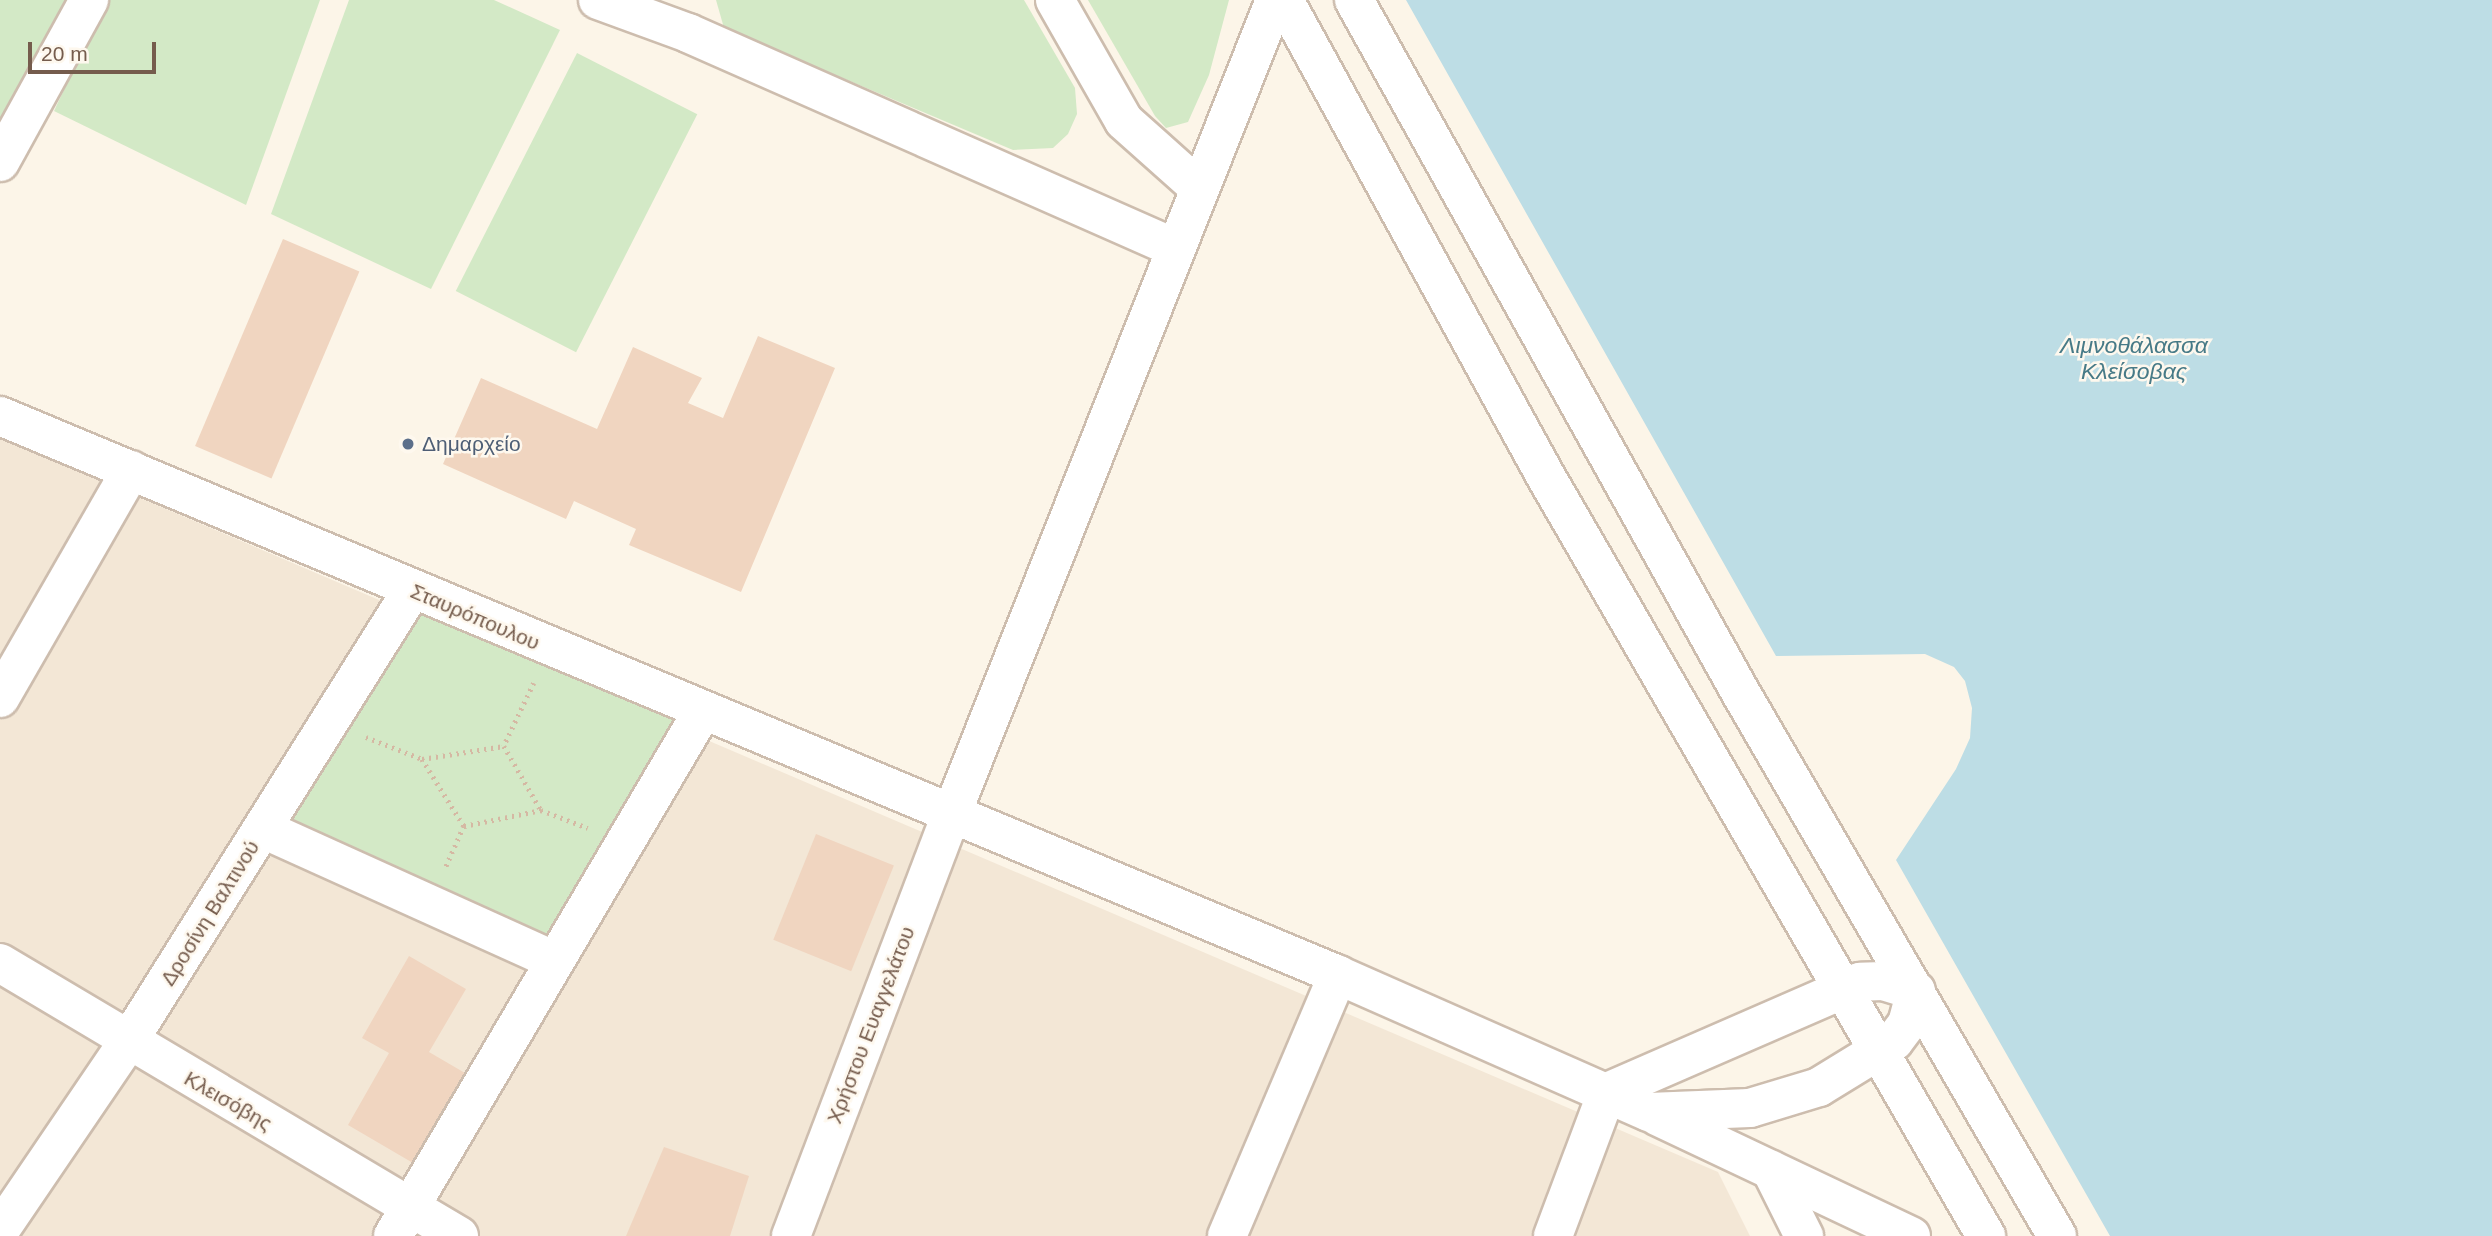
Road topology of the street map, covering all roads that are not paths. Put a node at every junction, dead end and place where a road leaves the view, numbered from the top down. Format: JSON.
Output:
{"nodes":[{"id":1,"x":89,"y":0,"type":"edge"},
{"id":2,"x":598,"y":0,"type":"edge"},
{"id":3,"x":1055,"y":0,"type":"edge"},
{"id":4,"x":1275,"y":0,"type":"edge"},
{"id":5,"x":1284,"y":0,"type":"edge"},
{"id":6,"x":1354,"y":0,"type":"edge"},
{"id":7,"x":685,"y":17,"type":"edge"},
{"id":8,"x":0,"y":162,"type":"edge"},
{"id":9,"x":1198,"y":187,"type":"junction"},
{"id":10,"x":1175,"y":248,"type":"junction"},
{"id":11,"x":0,"y":416,"type":"edge"},
{"id":12,"x":131,"y":470,"type":"junction"},
{"id":13,"x":412,"y":590,"type":"junction"},
{"id":14,"x":0,"y":698,"type":"edge"},
{"id":15,"x":702,"y":712,"type":"junction"},
{"id":16,"x":952,"y":813,"type":"junction"},
{"id":17,"x":263,"y":829,"type":"junction"},
{"id":18,"x":555,"y":961,"type":"junction"},
{"id":19,"x":0,"y":963,"type":"edge"},
{"id":20,"x":1338,"y":975,"type":"junction"},
{"id":21,"x":1844,"y":987,"type":"junction"},
{"id":22,"x":1916,"y":991,"type":"junction"},
{"id":23,"x":128,"y":1042,"type":"junction"},
{"id":24,"x":1881,"y":1053,"type":"junction"},
{"id":25,"x":1607,"y":1092,"type":"junction"},
{"id":26,"x":1649,"y":1112,"type":"junction"},
{"id":27,"x":1770,"y":1170,"type":"junction"},
{"id":28,"x":402,"y":1222,"type":"edge"},
{"id":29,"x":0,"y":1230,"type":"edge"},
{"id":30,"x":459,"y":1236,"type":"edge"},
{"id":31,"x":791,"y":1236,"type":"edge"},
{"id":32,"x":1227,"y":1236,"type":"edge"},
{"id":33,"x":1553,"y":1236,"type":"edge"},
{"id":34,"x":1804,"y":1236,"type":"edge"},
{"id":35,"x":1911,"y":1236,"type":"edge"},
{"id":36,"x":1986,"y":1236,"type":"edge"},
{"id":37,"x":2057,"y":1236,"type":"edge"}],
"edges":[{"from":1,"to":8,"type":"street"},
{"from":2,"to":7,"type":"street"},
{"from":3,"to":9,"type":"street"},
{"from":4,"to":9,"type":"street","name":"Χρήστου Ευαγγελάτου"},
{"from":5,"to":21,"type":"street"},
{"from":6,"to":22,"type":"street"},
{"from":7,"to":10,"type":"street"},
{"from":9,"to":10,"type":"street","name":"Χρήστου Ευαγγελάτου"},
{"from":10,"to":16,"type":"street","name":"Χρήστου Ευαγγελάτου"},
{"from":11,"to":12,"type":"street","name":"Σταυρόπουλου"},
{"from":12,"to":13,"type":"street","name":"Σταυρόπουλου"},
{"from":12,"to":14,"type":"street"},
{"from":13,"to":15,"type":"street","name":"Σταυρόπουλου"},
{"from":13,"to":17,"type":"street","name":"Δροσίνη Βαλτινού"},
{"from":15,"to":16,"type":"street","name":"Σταυρόπουλου"},
{"from":15,"to":18,"type":"street"},
{"from":16,"to":20,"type":"street","name":"Σταυρόπουλου"},
{"from":16,"to":31,"type":"street","name":"Χρήστου Ευαγγελάτου"},
{"from":17,"to":18,"type":"street"},
{"from":17,"to":23,"type":"street","name":"Δροσίνη Βαλτινού"},
{"from":18,"to":28,"type":"street"},
{"from":19,"to":23,"type":"street","name":"Κλεισόβης"},
{"from":20,"to":25,"type":"street","name":"Σταυρόπουλου"},
{"from":20,"to":32,"type":"street"},
{"from":21,"to":22,"type":"street"},
{"from":21,"to":24,"type":"street"},
{"from":21,"to":25,"type":"street"},
{"from":22,"to":24,"type":"street"},
{"from":22,"to":37,"type":"street"},
{"from":23,"to":28,"type":"street","name":"Κλεισόβης"},
{"from":23,"to":29,"type":"street","name":"Δροσίνη Βαλτινού"},
{"from":24,"to":26,"type":"street"},
{"from":24,"to":36,"type":"street"},
{"from":25,"to":26,"type":"street","name":"Σταυρόπουλου"},
{"from":25,"to":33,"type":"street"},
{"from":26,"to":27,"type":"street","name":"Σταυρόπουλου"},
{"from":27,"to":34,"type":"street"},
{"from":27,"to":35,"type":"street","name":"Σταυρόπουλου"},
{"from":28,"to":30,"type":"street","name":"Κλεισόβης"}]}
